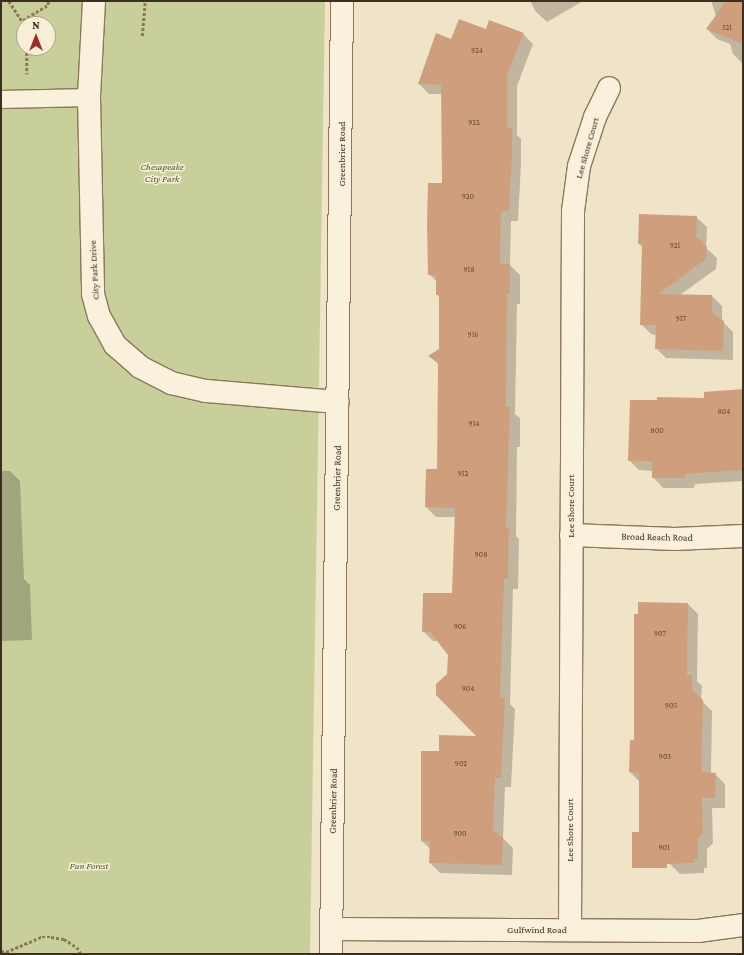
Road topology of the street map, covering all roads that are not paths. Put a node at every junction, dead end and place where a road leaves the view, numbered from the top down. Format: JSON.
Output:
{"nodes":[{"id":1,"x":94,"y":1,"type":"edge"},
{"id":2,"x":342,"y":1,"type":"edge"},
{"id":3,"x":609,"y":88,"type":"dead end"},
{"id":4,"x":89,"y":97,"type":"junction"},
{"id":5,"x":1,"y":99,"type":"edge"},
{"id":6,"x":338,"y":402,"type":"junction"},
{"id":7,"x":571,"y":535,"type":"junction"},
{"id":8,"x":743,"y":536,"type":"edge"},
{"id":9,"x":743,"y":925,"type":"edge"},
{"id":10,"x":331,"y":929,"type":"junction"},
{"id":11,"x":570,"y":930,"type":"junction"},
{"id":12,"x":331,"y":954,"type":"edge"}],
"edges":[{"from":1,"to":4,"type":"street","name":"City Park Drive"},
{"from":2,"to":6,"type":"street","name":"Greenbrier Road"},
{"from":3,"to":7,"type":"street","name":"Lee Shore Court"},
{"from":4,"to":5,"type":"lane"},
{"from":4,"to":6,"type":"street","name":"City Park Drive"},
{"from":6,"to":10,"type":"street","name":"Greenbrier Road"},
{"from":7,"to":8,"type":"street","name":"Broad Reach Road"},
{"from":7,"to":11,"type":"street","name":"Lee Shore Court"},
{"from":9,"to":11,"type":"street","name":"Gulfwind Road"},
{"from":10,"to":11,"type":"street","name":"Gulfwind Road"},
{"from":10,"to":12,"type":"street","name":"Greenbrier Road"}]}
